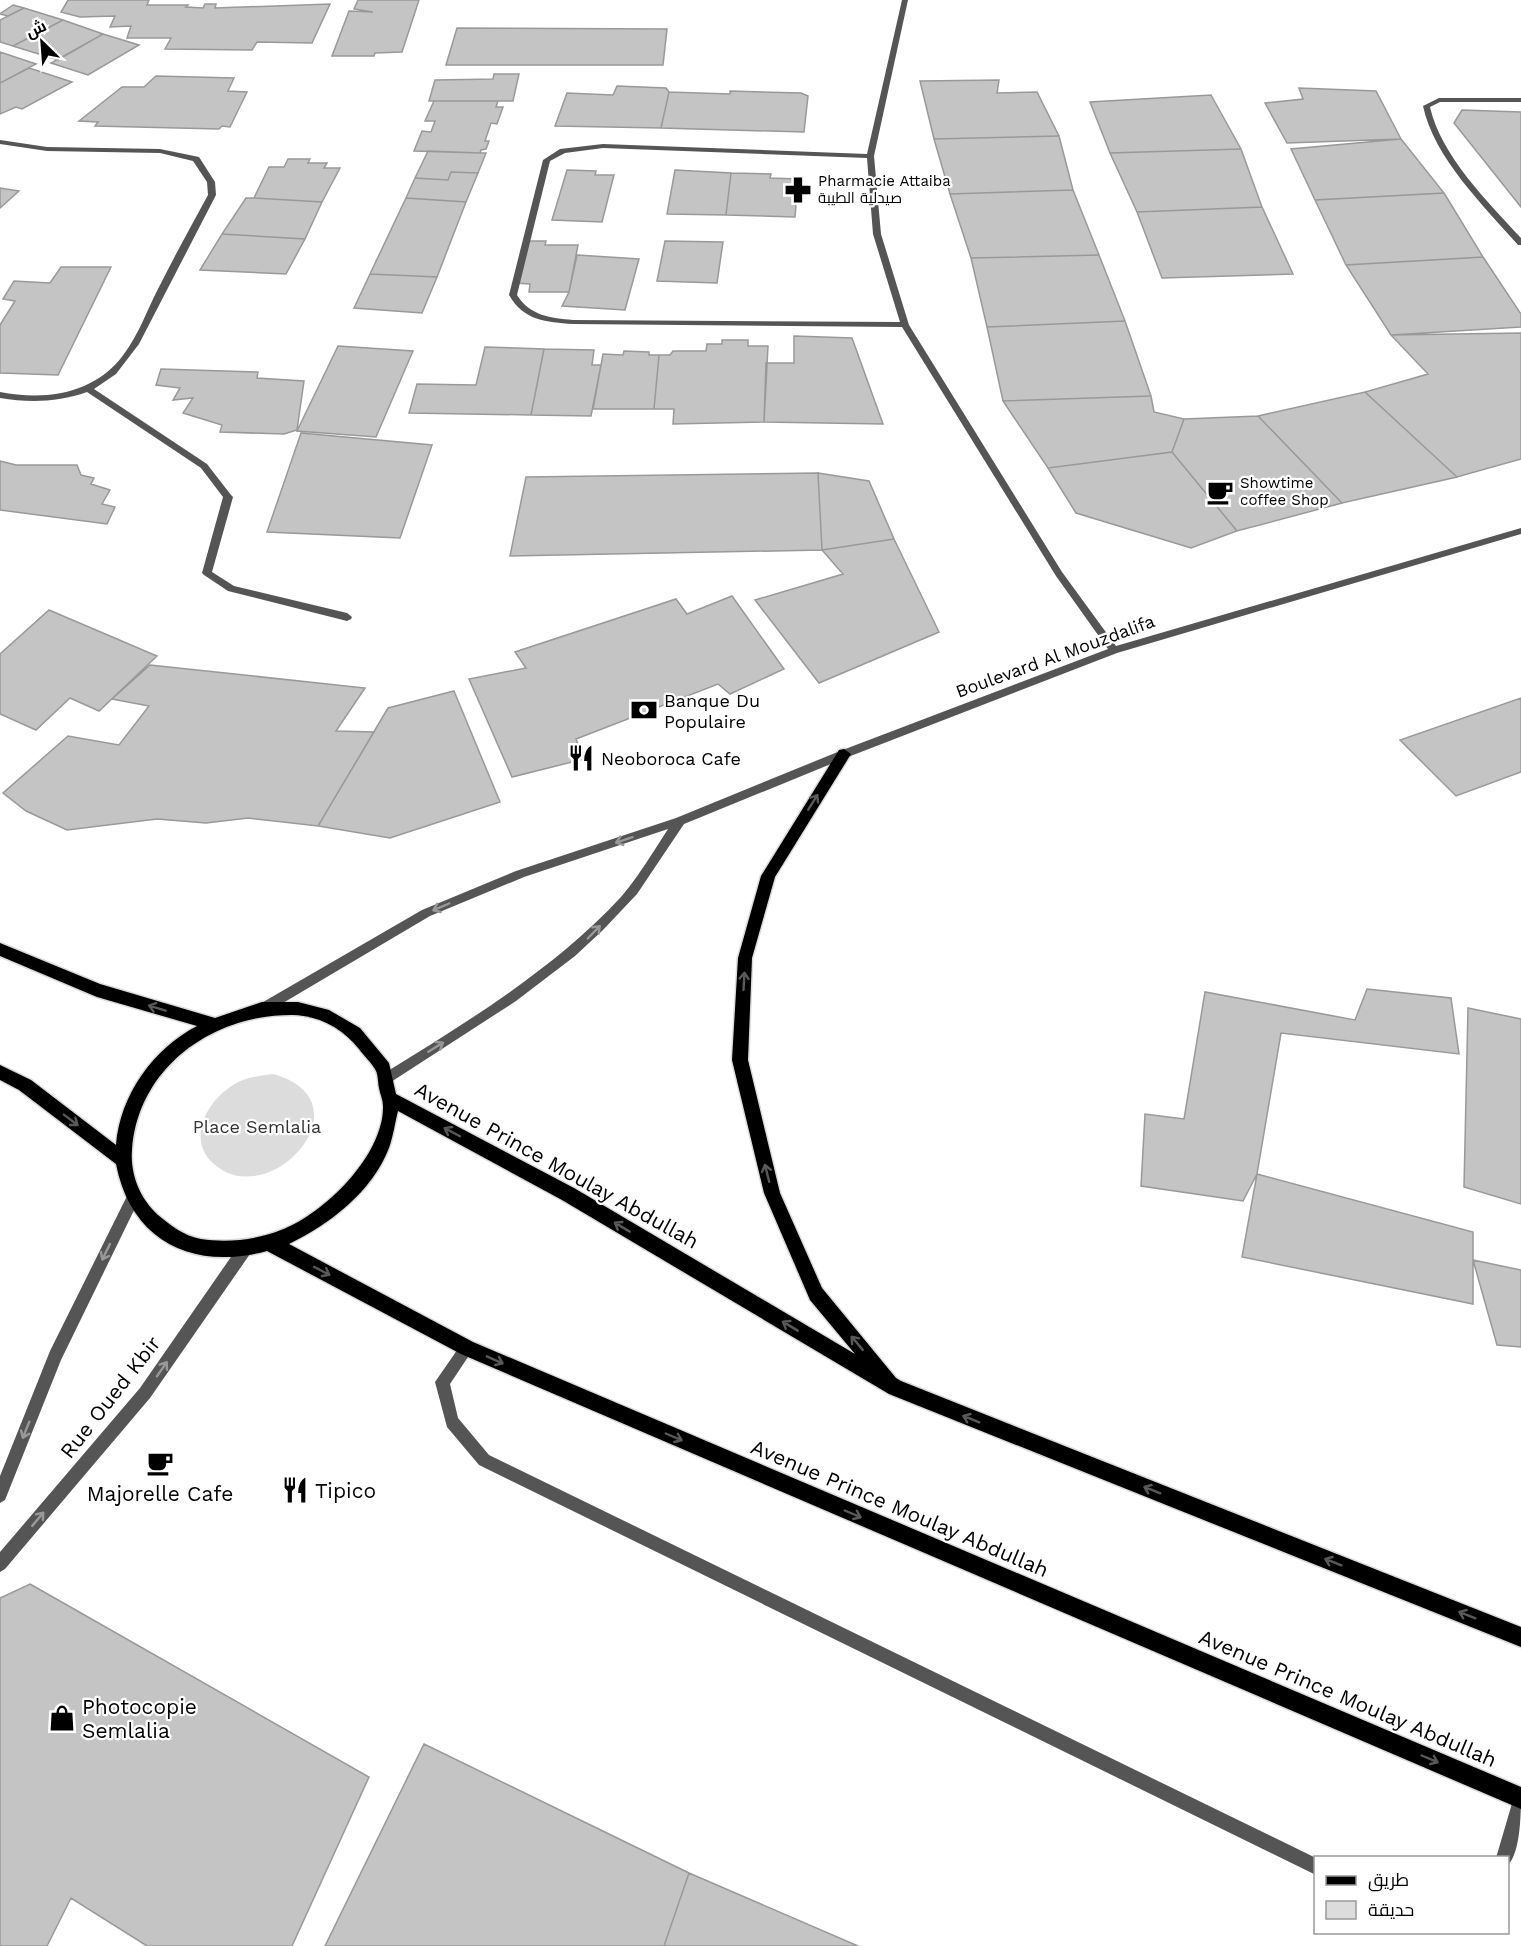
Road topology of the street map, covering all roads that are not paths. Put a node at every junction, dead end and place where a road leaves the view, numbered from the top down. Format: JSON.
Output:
{"nodes":[{"id":1,"x":905,"y":0,"type":"edge"},
{"id":2,"x":1521,"y":100,"type":"edge"},
{"id":3,"x":0,"y":142,"type":"edge"},
{"id":4,"x":870,"y":156,"type":"junction"},
{"id":5,"x":1521,"y":243,"type":"edge"},
{"id":6,"x":905,"y":325,"type":"junction"},
{"id":7,"x":89,"y":389,"type":"junction"},
{"id":8,"x":0,"y":395,"type":"edge"},
{"id":9,"x":1521,"y":531,"type":"edge"},
{"id":10,"x":347,"y":617,"type":"dead end"},
{"id":11,"x":1114,"y":650,"type":"junction"},
{"id":12,"x":844,"y":754,"type":"junction"},
{"id":13,"x":680,"y":821,"type":"junction"},
{"id":14,"x":0,"y":950,"type":"edge"},
{"id":15,"x":262,"y":1009,"type":"junction"},
{"id":16,"x":213,"y":1024,"type":"junction"},
{"id":17,"x":0,"y":1072,"type":"edge"},
{"id":18,"x":387,"y":1078,"type":"junction"},
{"id":19,"x":390,"y":1099,"type":"junction"},
{"id":20,"x":122,"y":1159,"type":"junction"},
{"id":21,"x":132,"y":1200,"type":"junction"},
{"id":22,"x":270,"y":1243,"type":"junction"},
{"id":23,"x":245,"y":1249,"type":"junction"},
{"id":24,"x":467,"y":1348,"type":"junction"},
{"id":25,"x":894,"y":1388,"type":"junction"},
{"id":26,"x":0,"y":1495,"type":"edge"},
{"id":27,"x":0,"y":1563,"type":"edge"},
{"id":28,"x":1521,"y":1637,"type":"edge"},
{"id":29,"x":1521,"y":1799,"type":"edge"},
{"id":30,"x":1504,"y":1856,"type":"edge"},
{"id":31,"x":1314,"y":1866,"type":"edge"}],
"edges":[{"from":1,"to":4,"type":"street"},
{"from":2,"to":5,"type":"street"},
{"from":3,"to":7,"type":"street"},
{"from":4,"to":6,"type":"street"},
{"from":4,"to":6,"type":"street"},
{"from":6,"to":11,"type":"street"},
{"from":7,"to":8,"type":"street"},
{"from":7,"to":10,"type":"street"},
{"from":9,"to":11,"type":"street","name":"Boulevard Al Mouzdalifa"},
{"from":11,"to":12,"type":"street","name":"Boulevard Al Mouzdalifa"},
{"from":12,"to":13,"type":"street","name":"Boulevard Al Mouzdalifa"},
{"from":25,"to":12,"type":"main road","one_way":true},
{"from":13,"to":15,"type":"street","name":"Boulevard Al Mouzdalifa","one_way":true},
{"from":18,"to":13,"type":"street","one_way":true},
{"from":16,"to":14,"type":"main road","one_way":true},
{"from":15,"to":16,"type":"main road"},
{"from":15,"to":18,"type":"main road"},
{"from":16,"to":20,"type":"main road"},
{"from":17,"to":20,"type":"main road","one_way":true},
{"from":18,"to":19,"type":"main road"},
{"from":19,"to":22,"type":"main road"},
{"from":25,"to":19,"type":"main road","name":"Avenue Prince Moulay Abdullah","one_way":true},
{"from":20,"to":21,"type":"main road"},
{"from":21,"to":23,"type":"main road"},
{"from":21,"to":26,"type":"street","one_way":true},
{"from":22,"to":23,"type":"main road"},
{"from":22,"to":24,"type":"main road","name":"Avenue Prince Moulay Abdullah","one_way":true},
{"from":27,"to":23,"type":"street","name":"Rue Oued Kbir","one_way":true},
{"from":24,"to":29,"type":"main road","name":"Avenue Prince Moulay Abdullah","one_way":true},
{"from":24,"to":31,"type":"street"},
{"from":28,"to":25,"type":"main road","name":"Avenue Prince Moulay Abdullah","one_way":true},
{"from":29,"to":30,"type":"street"}]}
